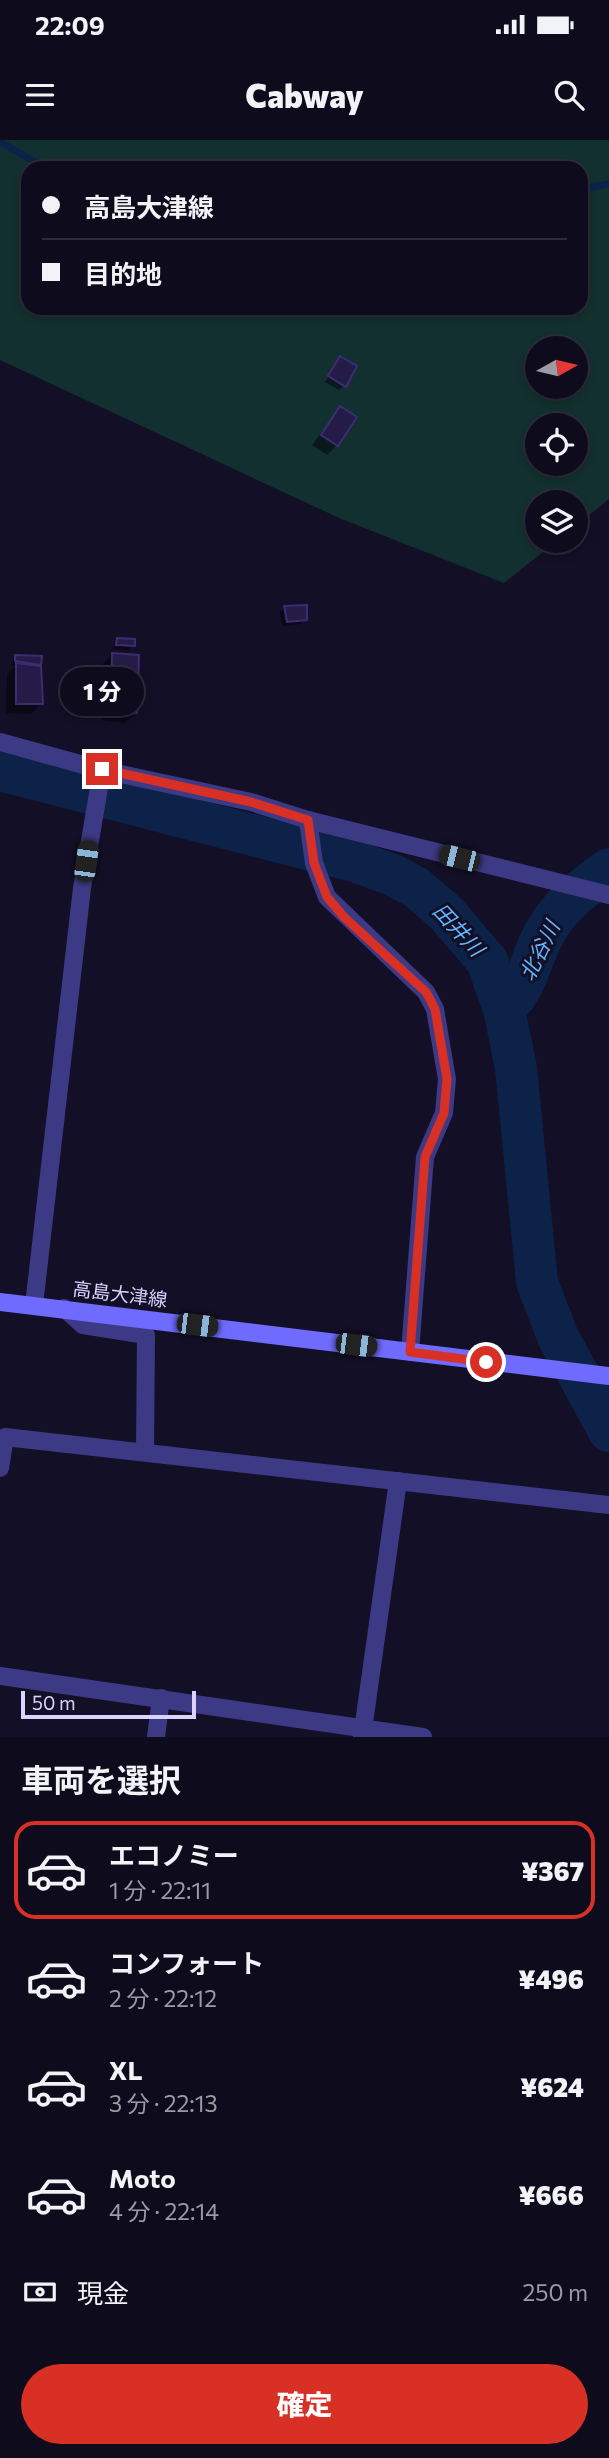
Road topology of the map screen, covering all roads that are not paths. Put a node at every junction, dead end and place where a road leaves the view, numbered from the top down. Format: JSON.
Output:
{"nodes":[{"id":1,"x":0,"y":742,"type":"edge"},
{"id":2,"x":100,"y":775,"type":"junction"},
{"id":3,"x":309,"y":827,"type":"junction"},
{"id":4,"x":609,"y":895,"type":"edge"},
{"id":5,"x":0,"y":1302,"type":"edge"},
{"id":6,"x":34,"y":1305,"type":"junction"},
{"id":7,"x":64,"y":1308,"type":"junction"},
{"id":8,"x":410,"y":1352,"type":"junction"},
{"id":9,"x":601,"y":1375,"type":"edge"},
{"id":10,"x":145,"y":1452,"type":"junction"},
{"id":11,"x":0,"y":1468,"type":"edge"},
{"id":12,"x":398,"y":1481,"type":"junction"},
{"id":13,"x":609,"y":1505,"type":"edge"},
{"id":14,"x":0,"y":1676,"type":"edge"},
{"id":15,"x":161,"y":1698,"type":"junction"},
{"id":16,"x":363,"y":1733,"type":"edge"},
{"id":17,"x":156,"y":1737,"type":"edge"},
{"id":18,"x":423,"y":1737,"type":"edge"}],
"edges":[{"from":1,"to":2,"type":"street"},
{"from":2,"to":3,"type":"street"},
{"from":2,"to":6,"type":"street"},
{"from":3,"to":4,"type":"street"},
{"from":3,"to":8,"type":"street"},
{"from":5,"to":6,"type":"main road","name":"高島大津線"},
{"from":6,"to":7,"type":"main road","name":"高島大津線"},
{"from":7,"to":8,"type":"main road","name":"高島大津線"},
{"from":7,"to":10,"type":"street"},
{"from":8,"to":9,"type":"main road","name":"高島大津線"},
{"from":10,"to":11,"type":"street"},
{"from":10,"to":12,"type":"street"},
{"from":12,"to":13,"type":"street"},
{"from":12,"to":16,"type":"street"},
{"from":14,"to":15,"type":"street"},
{"from":15,"to":16,"type":"street"},
{"from":15,"to":17,"type":"street"},
{"from":16,"to":18,"type":"street"}]}
